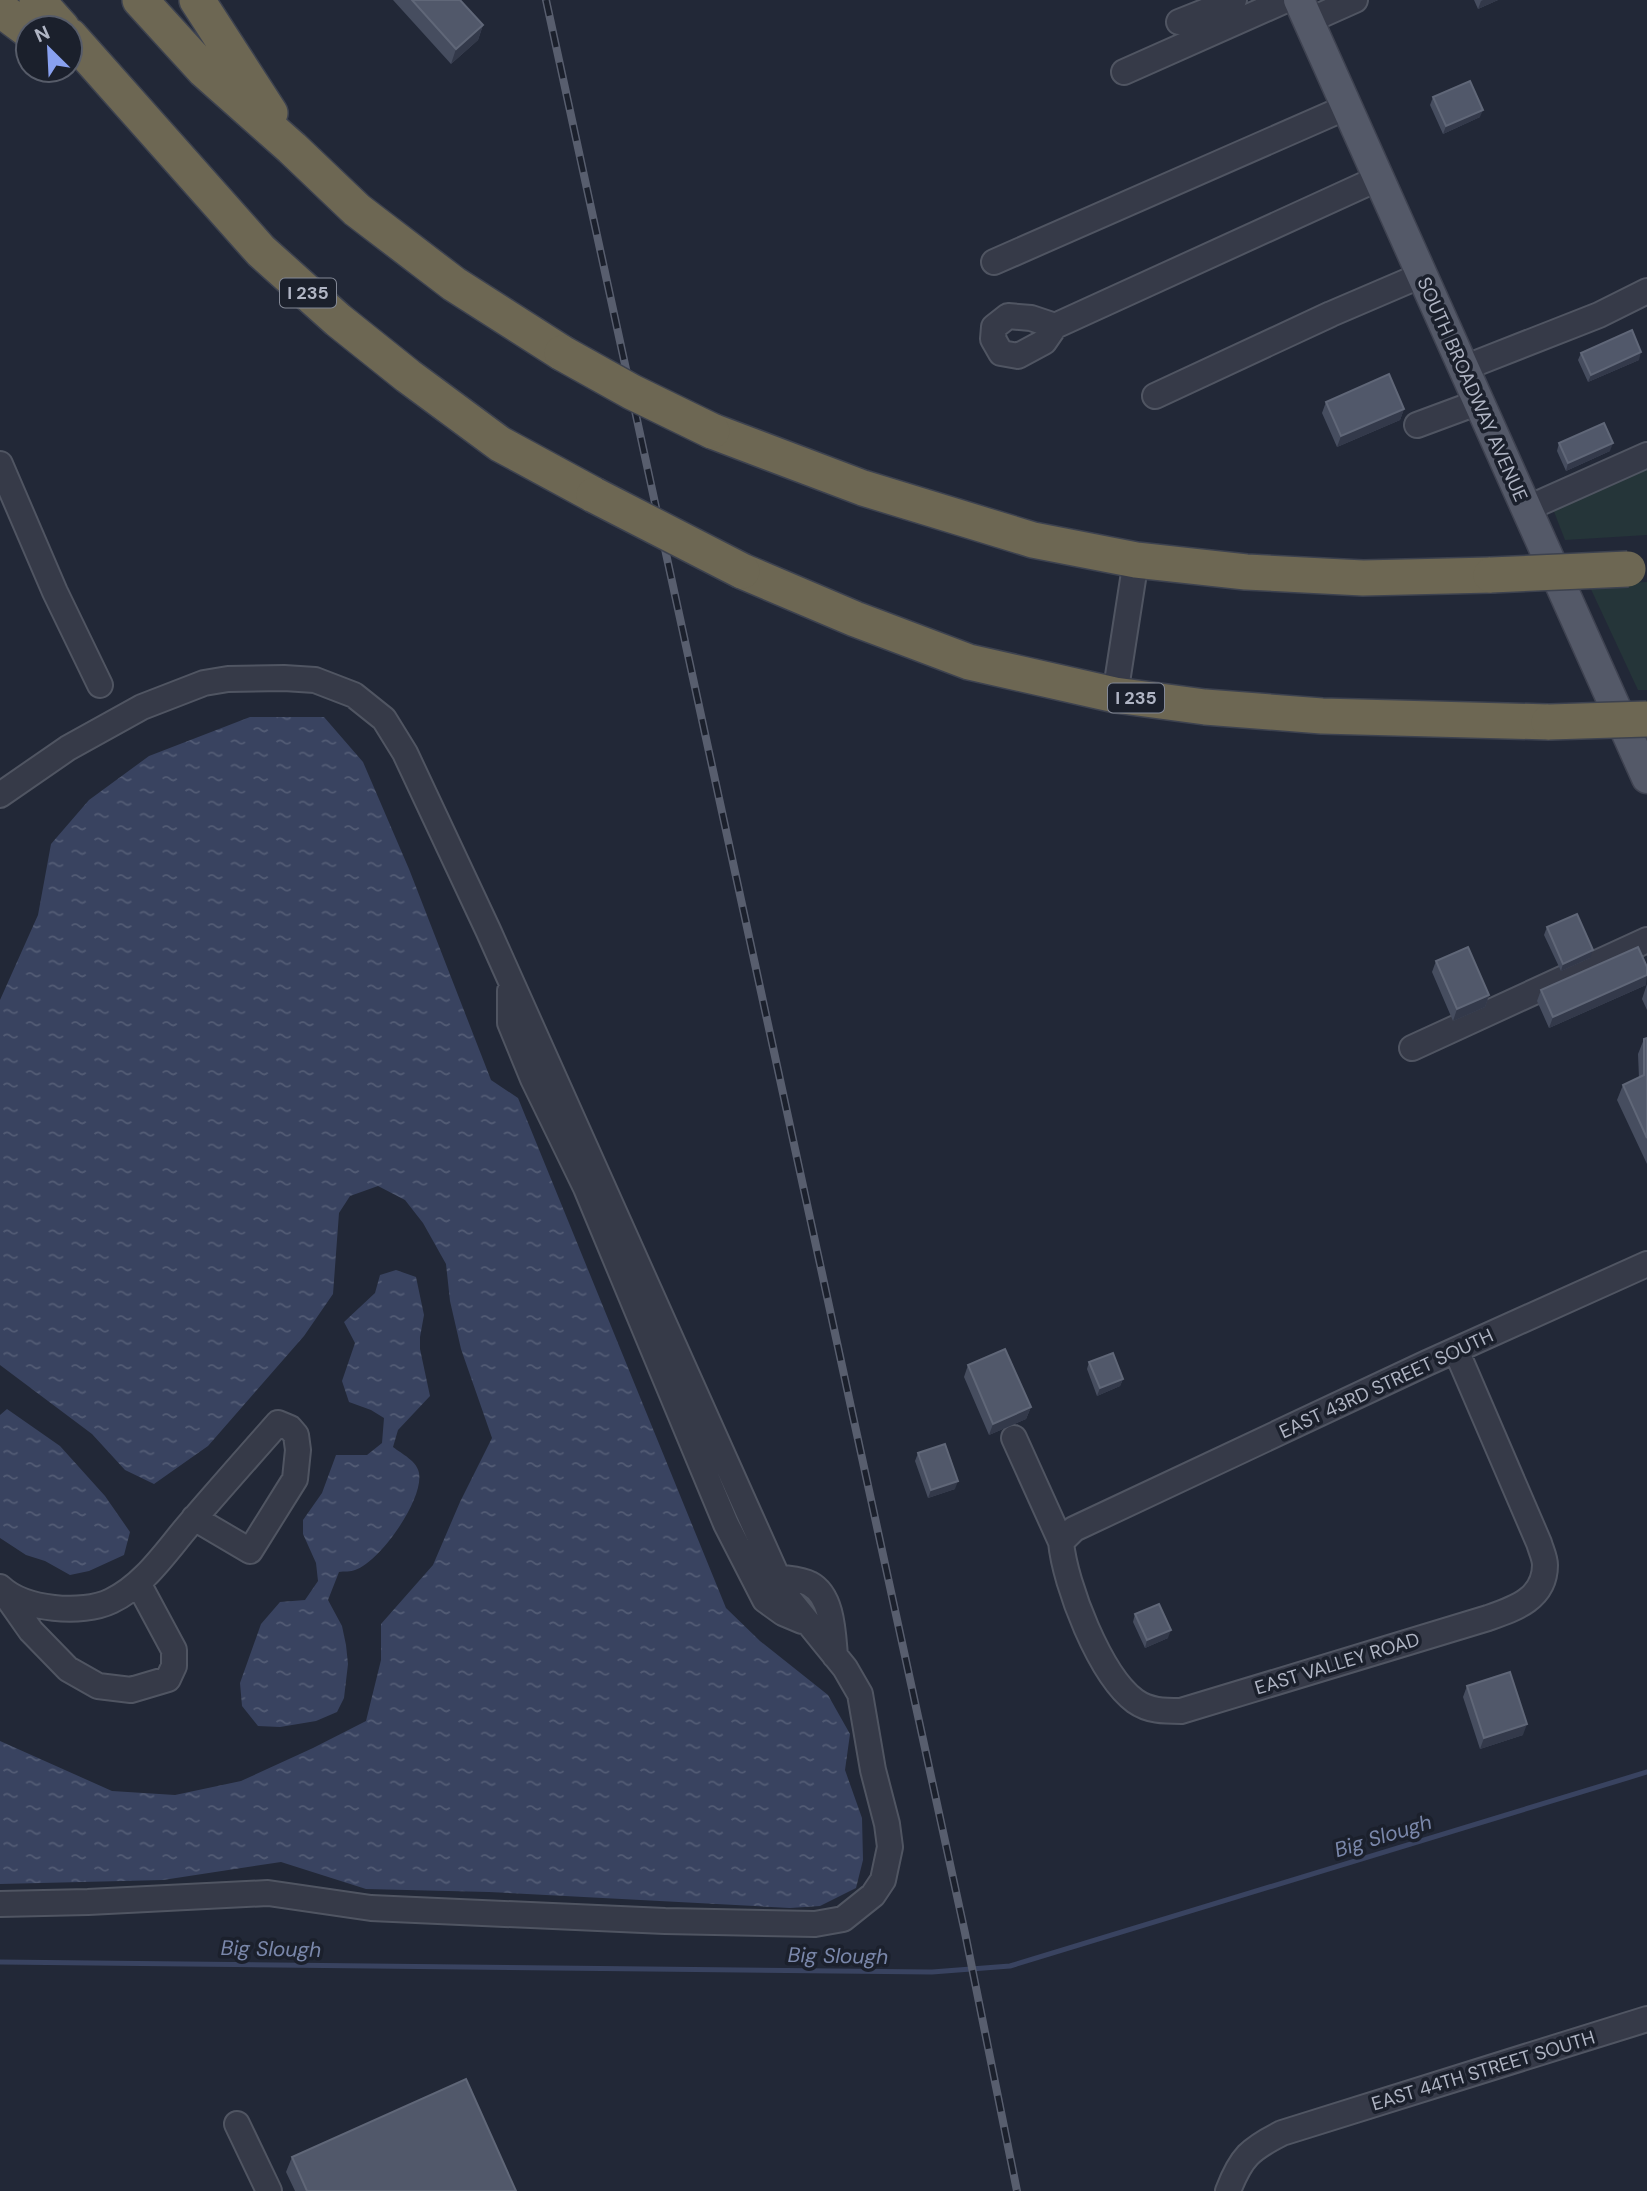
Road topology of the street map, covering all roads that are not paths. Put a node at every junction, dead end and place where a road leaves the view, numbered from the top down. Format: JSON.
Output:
{"nodes":[{"id":1,"x":37,"y":0,"type":"edge"},
{"id":2,"x":140,"y":0,"type":"edge"},
{"id":3,"x":197,"y":0,"type":"edge"},
{"id":4,"x":1234,"y":0,"type":"edge"},
{"id":5,"x":1286,"y":0,"type":"edge"},
{"id":6,"x":1355,"y":0,"type":"edge"},
{"id":7,"x":1304,"y":10,"type":"edge"},
{"id":8,"x":50,"y":14,"type":"edge"},
{"id":9,"x":1179,"y":22,"type":"dead end"},
{"id":10,"x":84,"y":52,"type":"edge"},
{"id":11,"x":1124,"y":72,"type":"dead end"},
{"id":12,"x":84,"y":78,"type":"edge"},
{"id":13,"x":1347,"y":107,"type":"junction"},
{"id":14,"x":292,"y":148,"type":"junction"},
{"id":15,"x":188,"y":167,"type":"junction"},
{"id":16,"x":1379,"y":178,"type":"junction"},
{"id":17,"x":994,"y":262,"type":"dead end"},
{"id":18,"x":1422,"y":275,"type":"junction"},
{"id":19,"x":1647,"y":291,"type":"edge"},
{"id":20,"x":1055,"y":326,"type":"dead end"},
{"id":21,"x":1464,"y":368,"type":"junction"},
{"id":22,"x":1155,"y":396,"type":"dead end"},
{"id":23,"x":1479,"y":402,"type":"junction"},
{"id":24,"x":1417,"y":425,"type":"dead end"},
{"id":25,"x":1647,"y":455,"type":"edge"},
{"id":26,"x":0,"y":464,"type":"edge"},
{"id":27,"x":1527,"y":509,"type":"junction"},
{"id":28,"x":1136,"y":560,"type":"junction"},
{"id":29,"x":1641,"y":568,"type":"edge"},
{"id":30,"x":100,"y":685,"type":"dead end"},
{"id":31,"x":1115,"y":695,"type":"junction"},
{"id":32,"x":1647,"y":719,"type":"edge"},
{"id":33,"x":1647,"y":778,"type":"edge"},
{"id":34,"x":0,"y":795,"type":"edge"},
{"id":35,"x":1647,"y":940,"type":"edge"},
{"id":36,"x":510,"y":980,"type":"junction"},
{"id":37,"x":1412,"y":1048,"type":"dead end"},
{"id":38,"x":1647,"y":1264,"type":"edge"},
{"id":39,"x":1456,"y":1350,"type":"junction"},
{"id":40,"x":1014,"y":1438,"type":"dead end"},
{"id":41,"x":194,"y":1518,"type":"junction"},
{"id":42,"x":1061,"y":1542,"type":"junction"},
{"id":43,"x":777,"y":1577,"type":"junction"},
{"id":44,"x":138,"y":1583,"type":"junction"},
{"id":45,"x":1,"y":1589,"type":"edge"},
{"id":46,"x":807,"y":1623,"type":"junction"},
{"id":47,"x":835,"y":1656,"type":"junction"},
{"id":48,"x":0,"y":1904,"type":"edge"},
{"id":49,"x":1647,"y":2019,"type":"edge"},
{"id":50,"x":237,"y":2124,"type":"dead end"},
{"id":51,"x":269,"y":2191,"type":"edge"},
{"id":52,"x":1228,"y":2191,"type":"edge"}],
"edges":[{"from":1,"to":8,"type":"highway"},
{"from":2,"to":14,"type":"highway"},
{"from":3,"to":14,"type":"highway"},
{"from":4,"to":9,"type":"street"},
{"from":5,"to":11,"type":"street"},
{"from":6,"to":7,"type":"street"},
{"from":7,"to":13,"type":"main road","name":"SOUTH BROADWAY AVENUE"},
{"from":10,"to":15,"type":"highway","number":"I 235"},
{"from":12,"to":15,"type":"highway"},
{"from":13,"to":16,"type":"main road","name":"SOUTH BROADWAY AVENUE"},
{"from":13,"to":17,"type":"street"},
{"from":14,"to":28,"type":"highway","bridge":true},
{"from":15,"to":31,"type":"highway","number":"I 235","bridge":true},
{"from":16,"to":18,"type":"main road","name":"SOUTH BROADWAY AVENUE"},
{"from":16,"to":20,"type":"street"},
{"from":18,"to":21,"type":"main road","name":"SOUTH BROADWAY AVENUE"},
{"from":18,"to":22,"type":"street"},
{"from":19,"to":21,"type":"street"},
{"from":21,"to":23,"type":"main road","name":"SOUTH BROADWAY AVENUE"},
{"from":23,"to":24,"type":"street"},
{"from":23,"to":27,"type":"main road","name":"SOUTH BROADWAY AVENUE"},
{"from":25,"to":27,"type":"street"},
{"from":26,"to":30,"type":"street"},
{"from":27,"to":33,"type":"main road","name":"SOUTH BROADWAY AVENUE"},
{"from":28,"to":29,"type":"highway","bridge":true},
{"from":28,"to":31,"type":"street"},
{"from":31,"to":32,"type":"highway","number":"I 235","bridge":true},
{"from":34,"to":36,"type":"street"},
{"from":35,"to":37,"type":"street"},
{"from":36,"to":43,"type":"street"},
{"from":36,"to":46,"type":"street"},
{"from":38,"to":39,"type":"street","name":"EAST 43RD STREET SOUTH"},
{"from":39,"to":42,"type":"street","name":"EAST 43RD STREET SOUTH"},
{"from":39,"to":42,"type":"street","name":"EAST VALLEY ROAD"},
{"from":40,"to":42,"type":"street"},
{"from":41,"to":41,"type":"street"},
{"from":41,"to":44,"type":"street"},
{"from":43,"to":46,"type":"street"},
{"from":43,"to":47,"type":"street"},
{"from":44,"to":45,"type":"street"},
{"from":44,"to":45,"type":"street"},
{"from":46,"to":47,"type":"street"},
{"from":47,"to":48,"type":"street"},
{"from":49,"to":52,"type":"street","name":"EAST 44TH STREET SOUTH"},
{"from":50,"to":51,"type":"street"}]}
